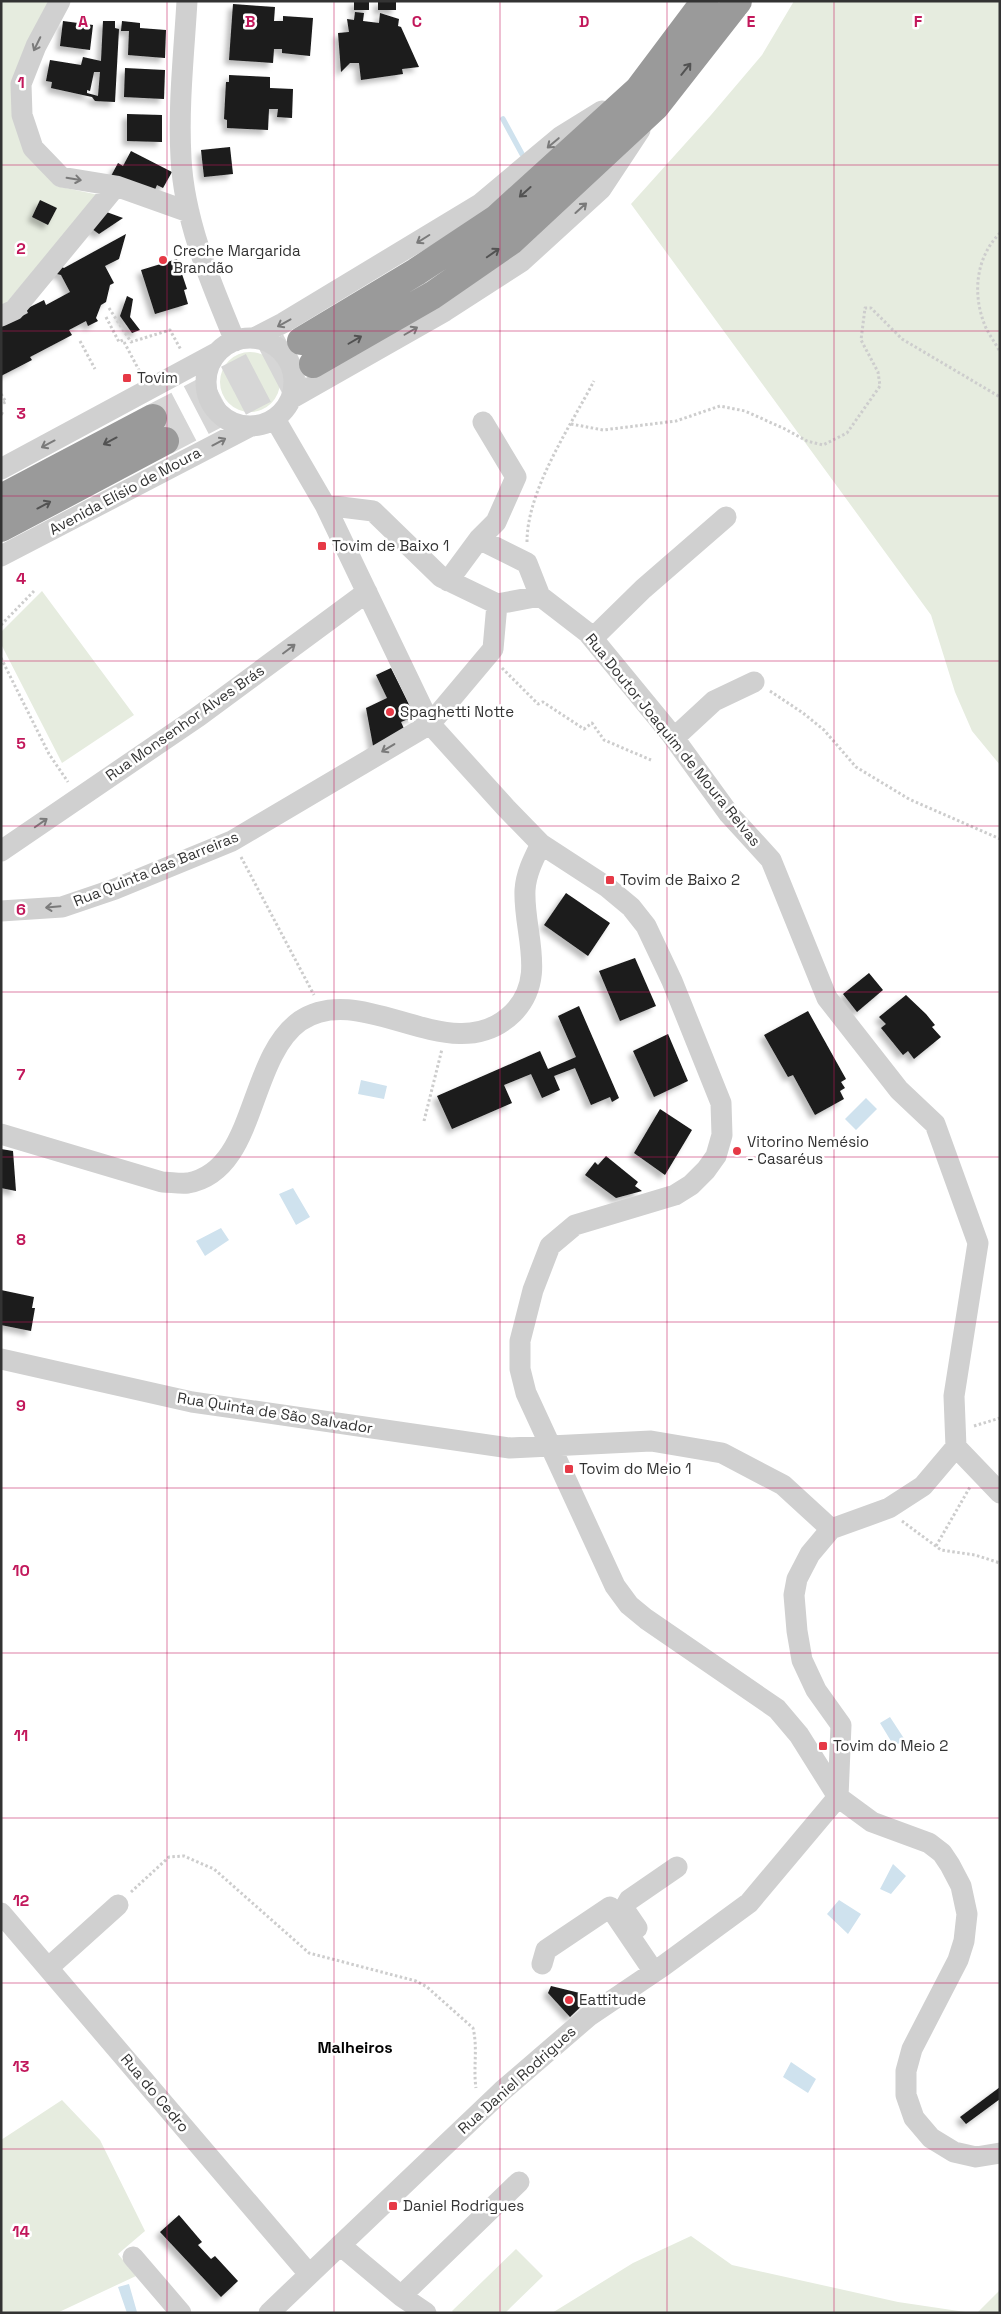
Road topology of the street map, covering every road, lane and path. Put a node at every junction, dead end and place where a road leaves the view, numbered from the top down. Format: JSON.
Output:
{"nodes":[{"id":1,"x":60,"y":1,"type":"edge"},
{"id":2,"x":187,"y":1,"type":"edge"},
{"id":3,"x":705,"y":1,"type":"edge"},
{"id":4,"x":738,"y":1,"type":"edge"},
{"id":5,"x":647,"y":98,"type":"junction"},
{"id":6,"x":116,"y":186,"type":"junction"},
{"id":7,"x":189,"y":212,"type":"junction"},
{"id":8,"x":1000,"y":233,"type":"edge"},
{"id":9,"x":109,"y":308,"type":"dead end"},
{"id":10,"x":1,"y":316,"type":"edge"},
{"id":11,"x":106,"y":317,"type":"dead end"},
{"id":12,"x":80,"y":341,"type":"dead end"},
{"id":13,"x":236,"y":344,"type":"junction"},
{"id":14,"x":307,"y":352,"type":"tunnel mouth"},
{"id":15,"x":1000,"y":352,"type":"edge"},
{"id":16,"x":191,"y":367,"type":"junction"},
{"id":17,"x":95,"y":369,"type":"dead end"},
{"id":18,"x":594,"y":381,"type":"dead end"},
{"id":19,"x":150,"y":390,"type":"junction"},
{"id":20,"x":1,"y":394,"type":"edge"},
{"id":21,"x":1000,"y":397,"type":"edge"},
{"id":22,"x":292,"y":398,"type":"junction"},
{"id":23,"x":1,"y":404,"type":"edge"},
{"id":24,"x":276,"y":419,"type":"junction"},
{"id":25,"x":483,"y":422,"type":"dead end"},
{"id":26,"x":571,"y":424,"type":"junction"},
{"id":27,"x":249,"y":427,"type":"junction"},
{"id":28,"x":1,"y":469,"type":"edge"},
{"id":29,"x":1,"y":498,"type":"edge"},
{"id":30,"x":325,"y":505,"type":"junction"},
{"id":31,"x":726,"y":517,"type":"dead end"},
{"id":32,"x":1,"y":528,"type":"edge"},
{"id":33,"x":479,"y":539,"type":"junction"},
{"id":34,"x":1,"y":556,"type":"edge"},
{"id":35,"x":527,"y":563,"type":"junction"},
{"id":36,"x":448,"y":581,"type":"junction"},
{"id":37,"x":34,"y":591,"type":"dead end"},
{"id":38,"x":367,"y":592,"type":"junction"},
{"id":39,"x":540,"y":596,"type":"junction"},
{"id":40,"x":497,"y":604,"type":"junction"},
{"id":41,"x":1,"y":625,"type":"edge"},
{"id":42,"x":593,"y":638,"type":"junction"},
{"id":43,"x":493,"y":649,"type":"junction"},
{"id":44,"x":1,"y":658,"type":"edge"},
{"id":45,"x":754,"y":682,"type":"joint"},
{"id":46,"x":430,"y":724,"type":"junction"},
{"id":47,"x":674,"y":738,"type":"junction"},
{"id":48,"x":651,"y":760,"type":"dead end"},
{"id":49,"x":78,"y":797,"type":"junction"},
{"id":50,"x":1000,"y":839,"type":"edge"},
{"id":51,"x":232,"y":840,"type":"junction"},
{"id":52,"x":541,"y":844,"type":"junction"},
{"id":53,"x":1,"y":851,"type":"edge"},
{"id":54,"x":1,"y":912,"type":"edge"},
{"id":55,"x":319,"y":1012,"type":"junction"},
{"id":56,"x":442,"y":1048,"type":"dead end"},
{"id":57,"x":424,"y":1121,"type":"dead end"},
{"id":58,"x":1,"y":1134,"type":"edge"},
{"id":59,"x":1,"y":1359,"type":"edge"},
{"id":60,"x":1000,"y":1418,"type":"edge"},
{"id":61,"x":956,"y":1440,"type":"junction"},
{"id":62,"x":551,"y":1445,"type":"junction"},
{"id":63,"x":979,"y":1472,"type":"junction"},
{"id":64,"x":1000,"y":1492,"type":"edge"},
{"id":65,"x":886,"y":1509,"type":"junction"},
{"id":66,"x":832,"y":1529,"type":"junction"},
{"id":67,"x":936,"y":1546,"type":"junction"},
{"id":68,"x":1000,"y":1563,"type":"edge"},
{"id":69,"x":838,"y":1797,"type":"junction"},
{"id":70,"x":677,"y":1867,"type":"dead end"},
{"id":71,"x":118,"y":1905,"type":"joint"},
{"id":72,"x":1,"y":1913,"type":"edge"},
{"id":73,"x":542,"y":1964,"type":"dead end"},
{"id":74,"x":48,"y":1968,"type":"junction"},
{"id":75,"x":658,"y":1969,"type":"junction"},
{"id":76,"x":480,"y":2114,"type":"junction"},
{"id":77,"x":1000,"y":2153,"type":"edge"},
{"id":78,"x":519,"y":2182,"type":"dead end"},
{"id":79,"x":340,"y":2245,"type":"junction"},
{"id":80,"x":134,"y":2257,"type":"dead end"},
{"id":81,"x":309,"y":2274,"type":"junction"},
{"id":82,"x":401,"y":2296,"type":"junction"},
{"id":83,"x":181,"y":2313,"type":"edge"},
{"id":84,"x":269,"y":2313,"type":"edge"},
{"id":85,"x":426,"y":2313,"type":"edge"}],
"edges":[{"from":1,"to":6,"type":"street","one_way":true},
{"from":2,"to":7,"type":"street"},
{"from":3,"to":5,"type":"highway"},
{"from":5,"to":4,"type":"highway","one_way":true},
{"from":5,"to":13,"type":"street","one_way":true},
{"from":5,"to":14,"type":"highway"},
{"from":22,"to":5,"type":"street","one_way":true},
{"from":6,"to":7,"type":"street"},
{"from":6,"to":10,"type":"street"},
{"from":7,"to":13,"type":"street"},
{"from":8,"to":15,"type":"path"},
{"from":9,"to":16,"type":"path"},
{"from":11,"to":19,"type":"path"},
{"from":12,"to":17,"type":"path"},
{"from":13,"to":16,"type":"street"},
{"from":13,"to":22,"type":"street"},
{"from":13,"to":27,"type":"street"},
{"from":16,"to":19,"type":"street"},
{"from":18,"to":26,"type":"path"},
{"from":19,"to":28,"type":"street","one_way":true},
{"from":20,"to":23,"type":"path"},
{"from":21,"to":26,"type":"path"},
{"from":22,"to":24,"type":"street"},
{"from":24,"to":27,"type":"street"},
{"from":24,"to":30,"type":"street"},
{"from":25,"to":33,"type":"street"},
{"from":26,"to":35,"type":"path"},
{"from":34,"to":27,"type":"street","name":"Avenida Elísio de Moura","one_way":true},
{"from":32,"to":29,"type":"highway","one_way":true},
{"from":30,"to":36,"type":"street"},
{"from":30,"to":38,"type":"street"},
{"from":31,"to":42,"type":"street"},
{"from":33,"to":35,"type":"street"},
{"from":33,"to":36,"type":"street"},
{"from":35,"to":39,"type":"street"},
{"from":36,"to":40,"type":"street"},
{"from":37,"to":41,"type":"path"},
{"from":38,"to":46,"type":"street"},
{"from":49,"to":38,"type":"street","name":"Rua Monsenhor Alves Brás","one_way":true},
{"from":39,"to":40,"type":"street"},
{"from":39,"to":42,"type":"street","name":"Rua Doutor Joaquim de Moura Relvas"},
{"from":40,"to":43,"type":"street"},
{"from":42,"to":47,"type":"street","name":"Rua Doutor Joaquim de Moura Relvas"},
{"from":43,"to":46,"type":"street","name":"Rua Quinta das Barreiras"},
{"from":43,"to":48,"type":"path"},
{"from":44,"to":49,"type":"path"},
{"from":45,"to":47,"type":"street"},
{"from":45,"to":50,"type":"path"},
{"from":46,"to":51,"type":"street","name":"Rua Quinta das Barreiras","one_way":true},
{"from":46,"to":52,"type":"street"},
{"from":47,"to":61,"type":"street","name":"Rua Doutor Joaquim de Moura Relvas"},
{"from":53,"to":49,"type":"street","name":"Rua Monsenhor Alves Brás","one_way":true},
{"from":51,"to":54,"type":"street","name":"Rua Quinta das Barreiras","one_way":true},
{"from":51,"to":55,"type":"path"},
{"from":52,"to":55,"type":"street"},
{"from":52,"to":62,"type":"street"},
{"from":55,"to":58,"type":"street"},
{"from":56,"to":57,"type":"path"},
{"from":59,"to":62,"type":"street","name":"Rua Quinta de São Salvador"},
{"from":60,"to":61,"type":"path"},
{"from":61,"to":63,"type":"street"},
{"from":61,"to":65,"type":"street"},
{"from":62,"to":66,"type":"street","name":"Rua Quinta de São Salvador"},
{"from":62,"to":69,"type":"street"},
{"from":63,"to":64,"type":"street"},
{"from":63,"to":67,"type":"path"},
{"from":65,"to":66,"type":"street"},
{"from":65,"to":67,"type":"path"},
{"from":66,"to":69,"type":"street"},
{"from":67,"to":68,"type":"path"},
{"from":69,"to":75,"type":"street","name":"Rua Daniel Rodrigues"},
{"from":69,"to":77,"type":"street"},
{"from":70,"to":75,"type":"street"},
{"from":71,"to":74,"type":"street"},
{"from":71,"to":76,"type":"path"},
{"from":72,"to":74,"type":"street","name":"Rua do Cedro"},
{"from":73,"to":75,"type":"street"},
{"from":74,"to":81,"type":"street","name":"Rua do Cedro"},
{"from":75,"to":76,"type":"street","name":"Rua Daniel Rodrigues"},
{"from":76,"to":79,"type":"street","name":"Rua Daniel Rodrigues"},
{"from":78,"to":82,"type":"street"},
{"from":79,"to":81,"type":"street","name":"Rua Daniel Rodrigues"},
{"from":79,"to":82,"type":"street"},
{"from":80,"to":83,"type":"street"},
{"from":81,"to":84,"type":"street","name":"Rua Daniel Rodrigues"},
{"from":82,"to":85,"type":"street"}]}
